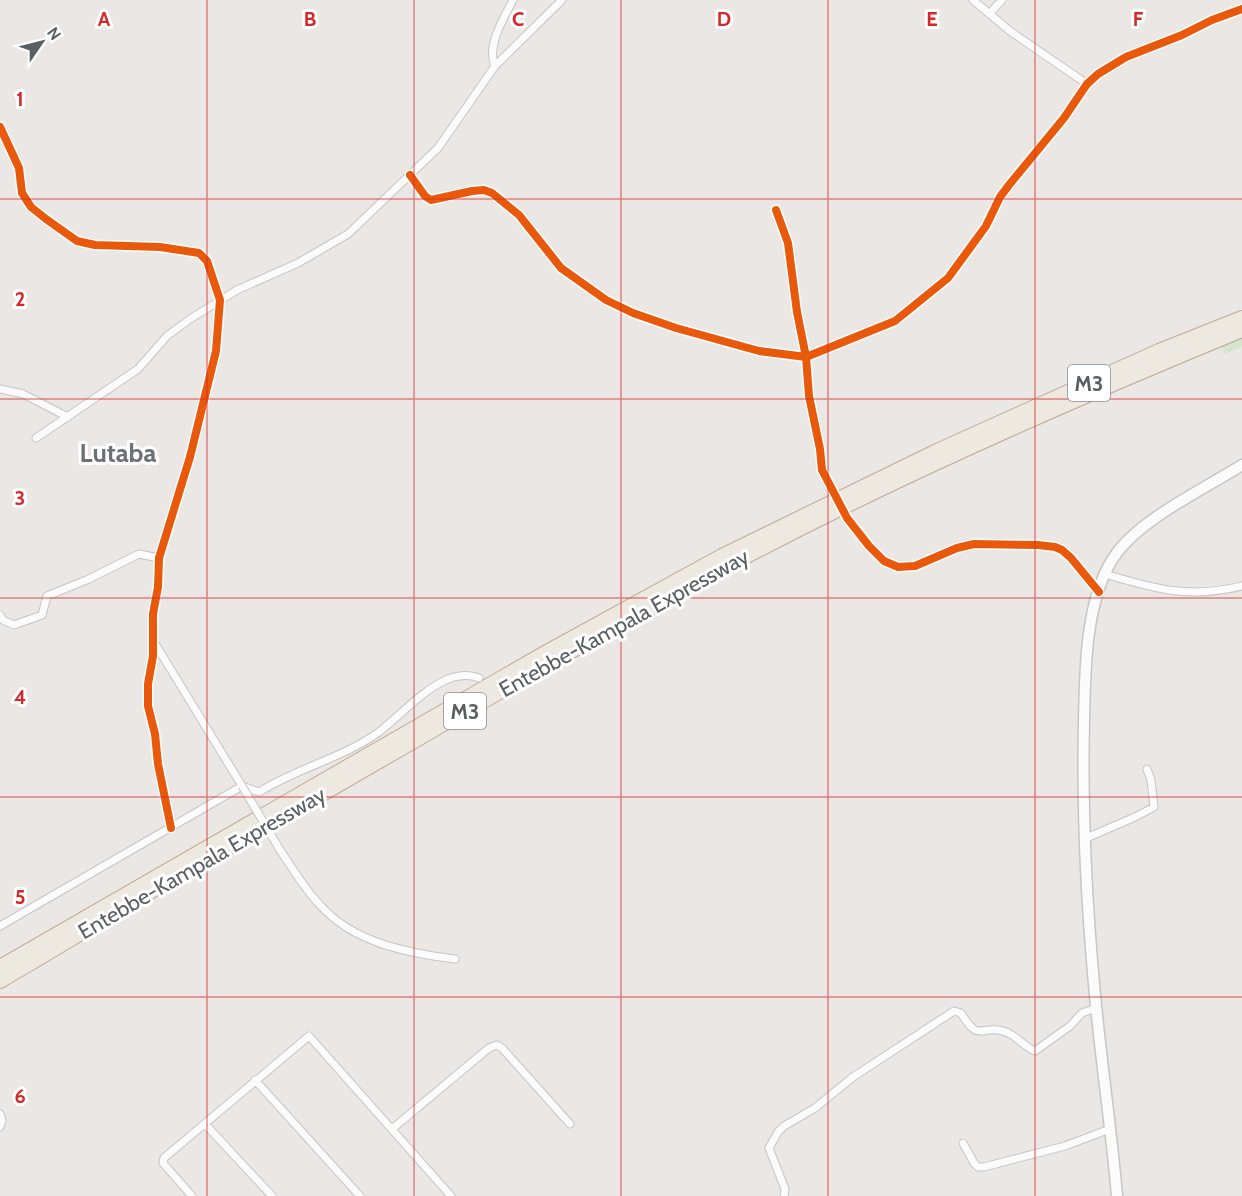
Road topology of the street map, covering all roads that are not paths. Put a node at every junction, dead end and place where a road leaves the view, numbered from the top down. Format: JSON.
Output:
{"nodes":[{"id":1,"x":513,"y":0,"type":"edge"},
{"id":2,"x":562,"y":0,"type":"edge"},
{"id":3,"x":973,"y":0,"type":"edge"},
{"id":4,"x":1002,"y":0,"type":"edge"},
{"id":5,"x":1242,"y":9,"type":"edge"},
{"id":6,"x":989,"y":14,"type":"junction"},
{"id":7,"x":495,"y":66,"type":"junction"},
{"id":8,"x":1086,"y":84,"type":"junction"},
{"id":9,"x":0,"y":127,"type":"edge"},
{"id":10,"x":410,"y":175,"type":"junction"},
{"id":11,"x":776,"y":210,"type":"dead end"},
{"id":12,"x":220,"y":300,"type":"junction"},
{"id":13,"x":1242,"y":318,"type":"edge"},
{"id":14,"x":1242,"y":330,"type":"edge"},
{"id":15,"x":806,"y":357,"type":"junction"},
{"id":16,"x":0,"y":389,"type":"edge"},
{"id":17,"x":68,"y":417,"type":"junction"},
{"id":18,"x":36,"y":438,"type":"dead end"},
{"id":19,"x":1242,"y":465,"type":"edge"},
{"id":20,"x":830,"y":489,"type":"dead end"},
{"id":21,"x":847,"y":518,"type":"dead end"},
{"id":22,"x":159,"y":558,"type":"junction"},
{"id":23,"x":1105,"y":574,"type":"junction"},
{"id":24,"x":1242,"y":586,"type":"edge"},
{"id":25,"x":1099,"y":592,"type":"junction"},
{"id":26,"x":0,"y":615,"type":"edge"},
{"id":27,"x":154,"y":642,"type":"junction"},
{"id":28,"x":479,"y":678,"type":"dead end"},
{"id":29,"x":1147,"y":769,"type":"dead end"},
{"id":30,"x":242,"y":786,"type":"junction"},
{"id":31,"x":171,"y":828,"type":"junction"},
{"id":32,"x":1084,"y":838,"type":"junction"},
{"id":33,"x":2,"y":924,"type":"edge"},
{"id":34,"x":455,"y":959,"type":"dead end"},
{"id":35,"x":0,"y":967,"type":"edge"},
{"id":36,"x":0,"y":981,"type":"edge"},
{"id":37,"x":1096,"y":1008,"type":"junction"},
{"id":38,"x":255,"y":1080,"type":"junction"},
{"id":39,"x":0,"y":1114,"type":"edge"},
{"id":40,"x":205,"y":1124,"type":"junction"},
{"id":41,"x":570,"y":1124,"type":"dead end"},
{"id":42,"x":0,"y":1127,"type":"edge"},
{"id":43,"x":392,"y":1129,"type":"junction"},
{"id":44,"x":1110,"y":1129,"type":"junction"},
{"id":45,"x":963,"y":1143,"type":"dead end"},
{"id":46,"x":192,"y":1196,"type":"edge"},
{"id":47,"x":272,"y":1196,"type":"edge"},
{"id":48,"x":360,"y":1196,"type":"edge"},
{"id":49,"x":451,"y":1196,"type":"edge"},
{"id":50,"x":784,"y":1196,"type":"edge"},
{"id":51,"x":1117,"y":1196,"type":"edge"}],
"edges":[{"from":1,"to":7,"type":"street"},
{"from":2,"to":7,"type":"street"},
{"from":3,"to":6,"type":"street"},
{"from":4,"to":6,"type":"street"},
{"from":5,"to":8,"type":"street"},
{"from":6,"to":8,"type":"street"},
{"from":7,"to":10,"type":"street"},
{"from":8,"to":15,"type":"street"},
{"from":9,"to":12,"type":"street"},
{"from":10,"to":12,"type":"street"},
{"from":10,"to":15,"type":"street"},
{"from":11,"to":15,"type":"street"},
{"from":12,"to":17,"type":"street"},
{"from":12,"to":22,"type":"street"},
{"from":13,"to":35,"type":"highway","name":"Entebbe-Kampala Expressway","number":"M3"},
{"from":14,"to":36,"type":"highway","name":"Entebbe-Kampala Expressway","number":"M3"},
{"from":15,"to":20,"type":"street"},
{"from":16,"to":17,"type":"street"},
{"from":17,"to":18,"type":"street"},
{"from":19,"to":23,"type":"main road"},
{"from":21,"to":25,"type":"street"},
{"from":22,"to":26,"type":"street"},
{"from":22,"to":27,"type":"street"},
{"from":23,"to":24,"type":"street"},
{"from":23,"to":25,"type":"main road"},
{"from":25,"to":32,"type":"main road"},
{"from":27,"to":30,"type":"street"},
{"from":27,"to":31,"type":"street"},
{"from":28,"to":30,"type":"street"},
{"from":29,"to":32,"type":"street"},
{"from":30,"to":31,"type":"street"},
{"from":30,"to":34,"type":"street","bridge":true},
{"from":31,"to":33,"type":"street"},
{"from":32,"to":37,"type":"main road"},
{"from":37,"to":44,"type":"main road"},
{"from":37,"to":50,"type":"street"},
{"from":38,"to":40,"type":"street"},
{"from":38,"to":43,"type":"street"},
{"from":38,"to":48,"type":"street"},
{"from":39,"to":42,"type":"street"},
{"from":40,"to":46,"type":"street"},
{"from":40,"to":47,"type":"street"},
{"from":41,"to":43,"type":"street"},
{"from":43,"to":49,"type":"street"},
{"from":44,"to":45,"type":"street"},
{"from":44,"to":51,"type":"main road"}]}
